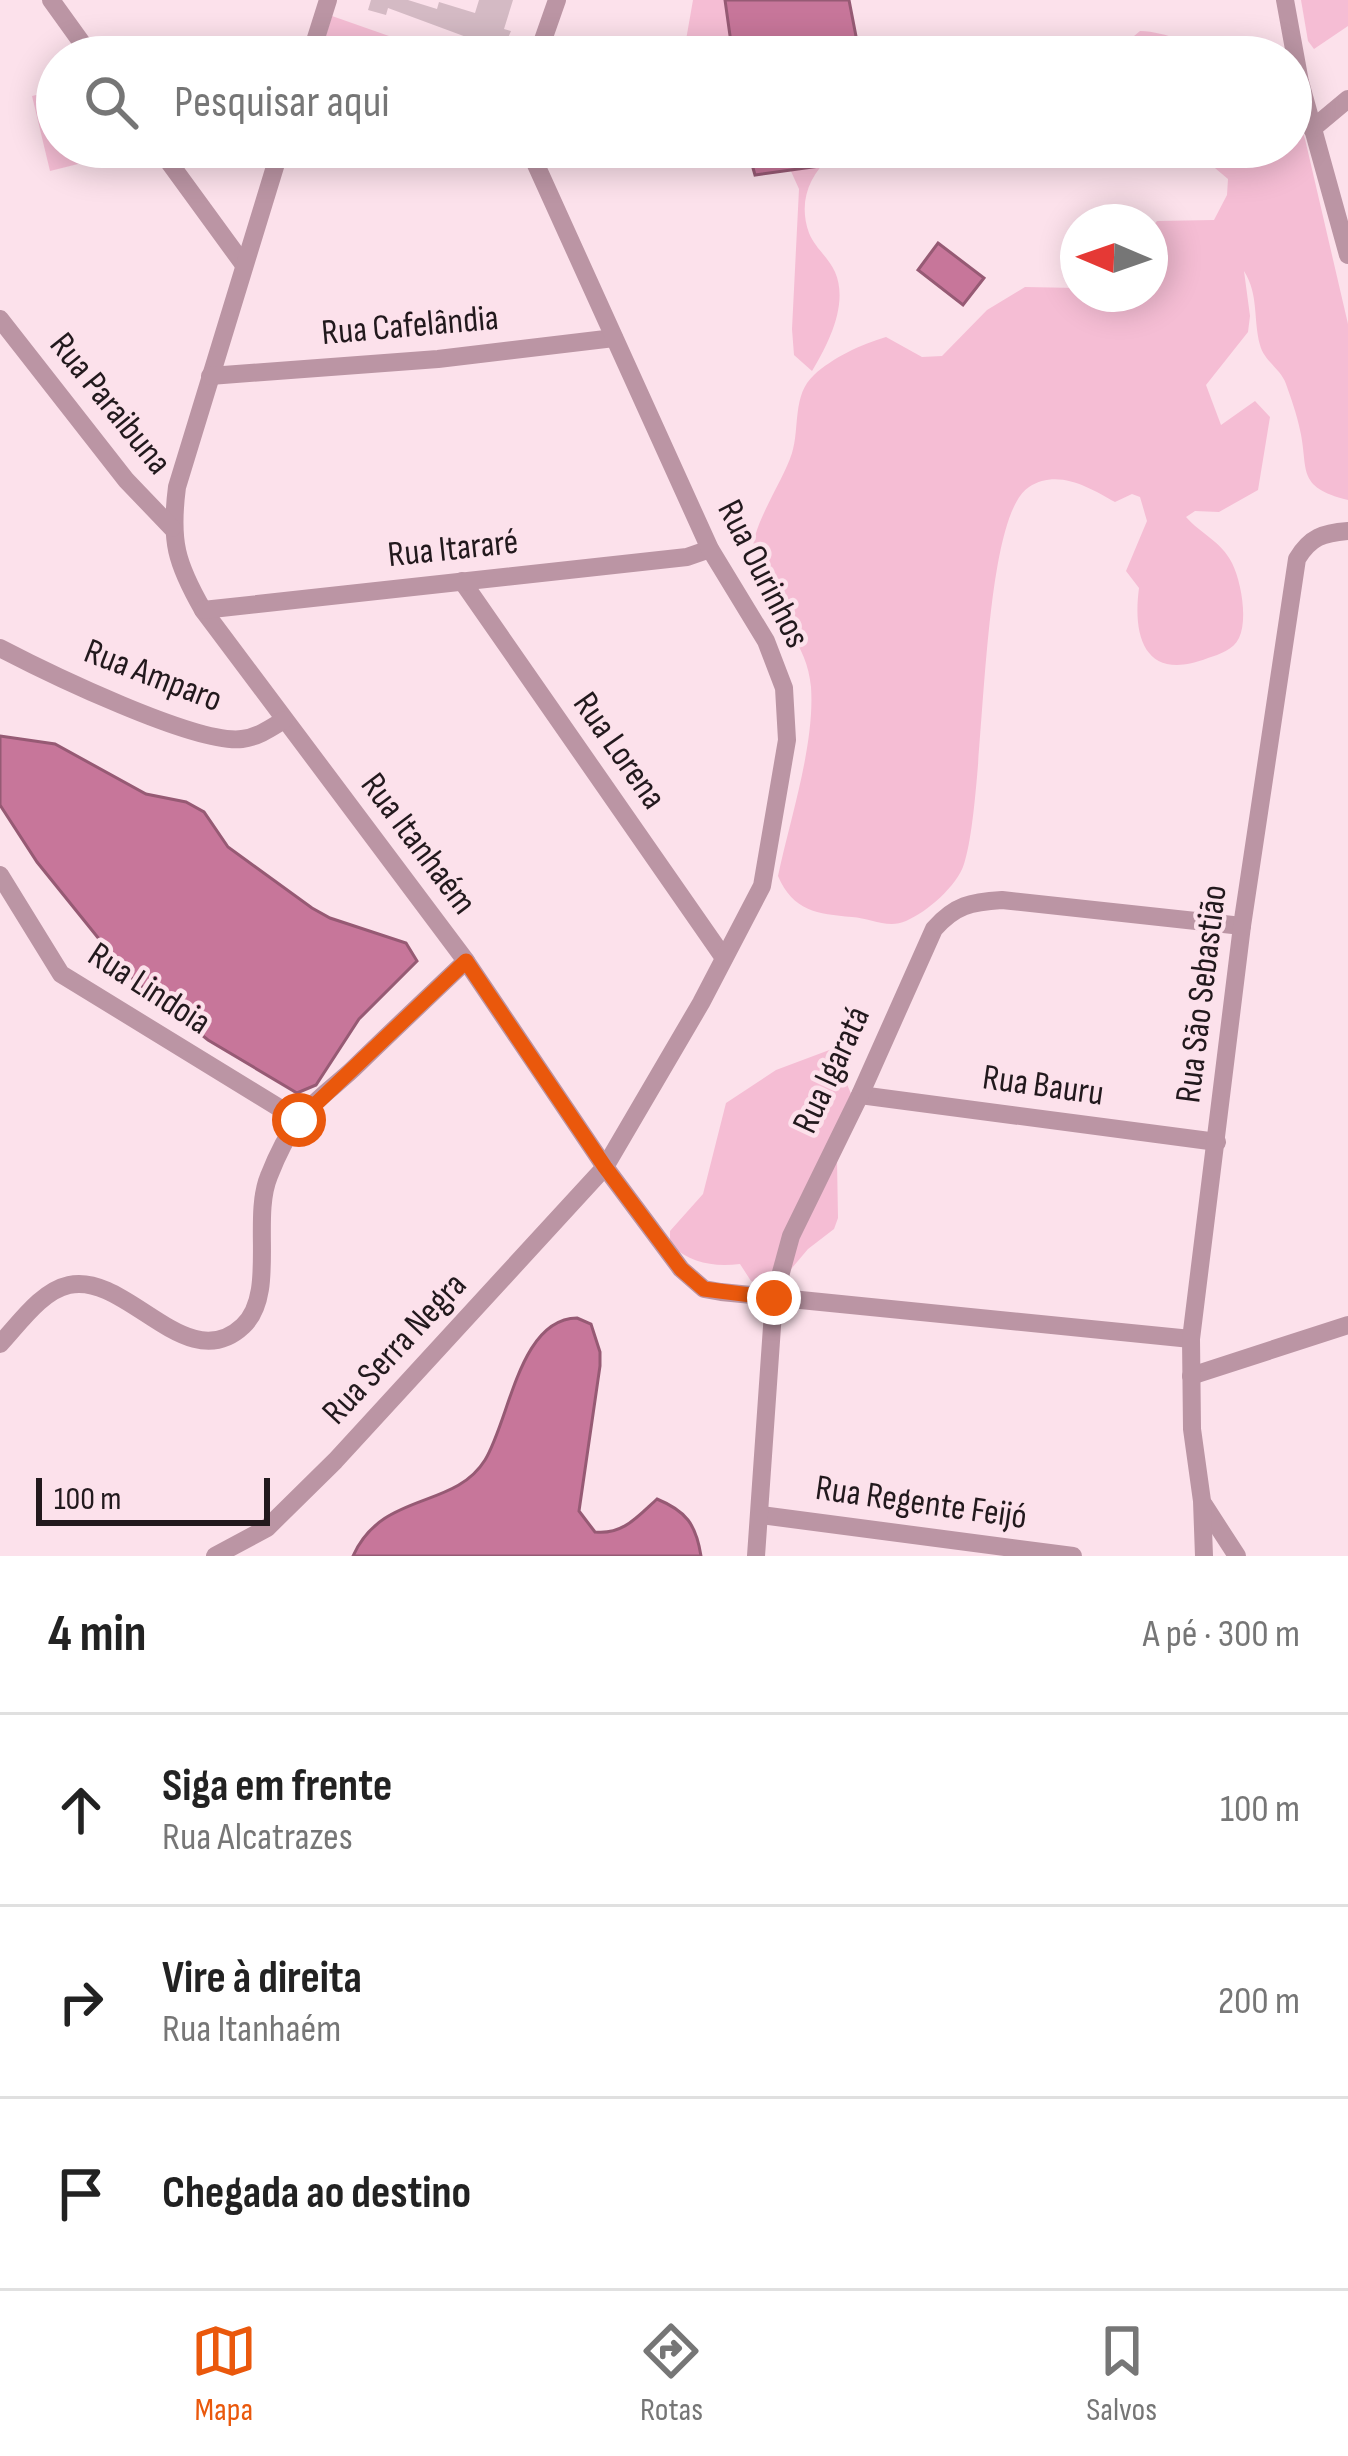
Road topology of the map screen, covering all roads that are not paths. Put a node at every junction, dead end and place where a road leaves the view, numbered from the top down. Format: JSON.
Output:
{"nodes":[{"id":1,"x":50,"y":0,"type":"edge"},
{"id":2,"x":557,"y":0,"type":"edge"},
{"id":3,"x":1285,"y":0,"type":"edge"},
{"id":4,"x":322,"y":4,"type":"edge"},
{"id":5,"x":77,"y":36,"type":"edge"},
{"id":6,"x":315,"y":36,"type":"edge"},
{"id":7,"x":544,"y":36,"type":"edge"},
{"id":8,"x":1292,"y":36,"type":"edge"},
{"id":9,"x":1348,"y":99,"type":"edge"},
{"id":10,"x":1312,"y":130,"type":"joint"},
{"id":11,"x":173,"y":168,"type":"edge"},
{"id":12,"x":274,"y":168,"type":"edge"},
{"id":13,"x":537,"y":168,"type":"edge"},
{"id":14,"x":1346,"y":244,"type":"edge"},
{"id":15,"x":244,"y":265,"type":"junction"},
{"id":16,"x":0,"y":319,"type":"edge"},
{"id":17,"x":614,"y":338,"type":"junction"},
{"id":18,"x":211,"y":376,"type":"junction"},
{"id":19,"x":172,"y":528,"type":"junction"},
{"id":20,"x":1348,"y":531,"type":"edge"},
{"id":21,"x":710,"y":549,"type":"junction"},
{"id":22,"x":462,"y":581,"type":"junction"},
{"id":23,"x":203,"y":610,"type":"junction"},
{"id":24,"x":0,"y":648,"type":"edge"},
{"id":25,"x":284,"y":720,"type":"junction"},
{"id":26,"x":0,"y":875,"type":"edge"},
{"id":27,"x":1243,"y":926,"type":"junction"},
{"id":28,"x":724,"y":958,"type":"junction"},
{"id":29,"x":466,"y":961,"type":"junction"},
{"id":30,"x":860,"y":1095,"type":"junction"},
{"id":31,"x":299,"y":1120,"type":"junction"},
{"id":32,"x":1217,"y":1142,"type":"junction"},
{"id":33,"x":605,"y":1167,"type":"junction"},
{"id":34,"x":774,"y":1298,"type":"junction"},
{"id":35,"x":1348,"y":1325,"type":"edge"},
{"id":36,"x":1191,"y":1339,"type":"junction"},
{"id":37,"x":0,"y":1344,"type":"edge"},
{"id":38,"x":1191,"y":1376,"type":"junction"},
{"id":39,"x":1202,"y":1501,"type":"junction"},
{"id":40,"x":760,"y":1515,"type":"junction"},
{"id":41,"x":1231,"y":1548,"type":"edge"},
{"id":42,"x":1202,"y":1555,"type":"edge"},
{"id":43,"x":215,"y":1556,"type":"edge"},
{"id":44,"x":756,"y":1556,"type":"edge"},
{"id":45,"x":1073,"y":1556,"type":"edge"}],
"edges":[{"from":1,"to":5,"type":"street"},
{"from":2,"to":7,"type":"street"},
{"from":3,"to":8,"type":"street"},
{"from":4,"to":6,"type":"street"},
{"from":9,"to":10,"type":"street"},
{"from":10,"to":14,"type":"street"},
{"from":11,"to":15,"type":"street"},
{"from":12,"to":15,"type":"street","name":"Rua Itanhaém"},
{"from":13,"to":17,"type":"street","name":"Rua Ourinhos"},
{"from":15,"to":18,"type":"street","name":"Rua Itanhaém"},
{"from":16,"to":19,"type":"street","name":"Rua Paraibuna"},
{"from":17,"to":18,"type":"street","name":"Rua Cafelândia"},
{"from":17,"to":21,"type":"street","name":"Rua Ourinhos"},
{"from":18,"to":19,"type":"street","name":"Rua Itanhaém"},
{"from":19,"to":23,"type":"street","name":"Rua Itanhaém"},
{"from":20,"to":27,"type":"street","name":"Rua São Sebastião"},
{"from":21,"to":22,"type":"street","name":"Rua Itararé"},
{"from":21,"to":28,"type":"street","name":"Rua Ourinhos"},
{"from":22,"to":23,"type":"street","name":"Rua Itararé"},
{"from":22,"to":28,"type":"street","name":"Rua Lorena"},
{"from":23,"to":25,"type":"street","name":"Rua Itanhaém"},
{"from":24,"to":25,"type":"street","name":"Rua Amparo"},
{"from":25,"to":29,"type":"street","name":"Rua Itanhaém"},
{"from":26,"to":31,"type":"street","name":"Rua Lindoia"},
{"from":27,"to":30,"type":"street","name":"Rua Igaratá"},
{"from":27,"to":32,"type":"street","name":"Rua São Sebastião"},
{"from":28,"to":33,"type":"street","name":"Rua Ourinhos"},
{"from":29,"to":31,"type":"street"},
{"from":29,"to":33,"type":"street","name":"Rua Itanhaém"},
{"from":30,"to":32,"type":"street","name":"Rua Bauru"},
{"from":30,"to":34,"type":"street","name":"Rua Igaratá"},
{"from":31,"to":37,"type":"street"},
{"from":32,"to":36,"type":"street","name":"Rua São Sebastião"},
{"from":33,"to":34,"type":"street","name":"Rua Itanhaém"},
{"from":33,"to":43,"type":"street","name":"Rua Serra Negra"},
{"from":34,"to":36,"type":"street","name":"Rua Itanhaém"},
{"from":34,"to":40,"type":"street","name":"Rua Igaratá"},
{"from":35,"to":38,"type":"street"},
{"from":36,"to":38,"type":"street","name":"Rua São Sebastião"},
{"from":38,"to":39,"type":"street","name":"Rua São Sebastião"},
{"from":39,"to":41,"type":"street","name":"Rua São Sebastião"},
{"from":39,"to":42,"type":"street","name":"Rua São Sebastião"},
{"from":40,"to":44,"type":"street","name":"Rua Igaratá"},
{"from":40,"to":45,"type":"street","name":"Rua Regente Feijó"},
{"from":41,"to":42,"type":"street"}]}
